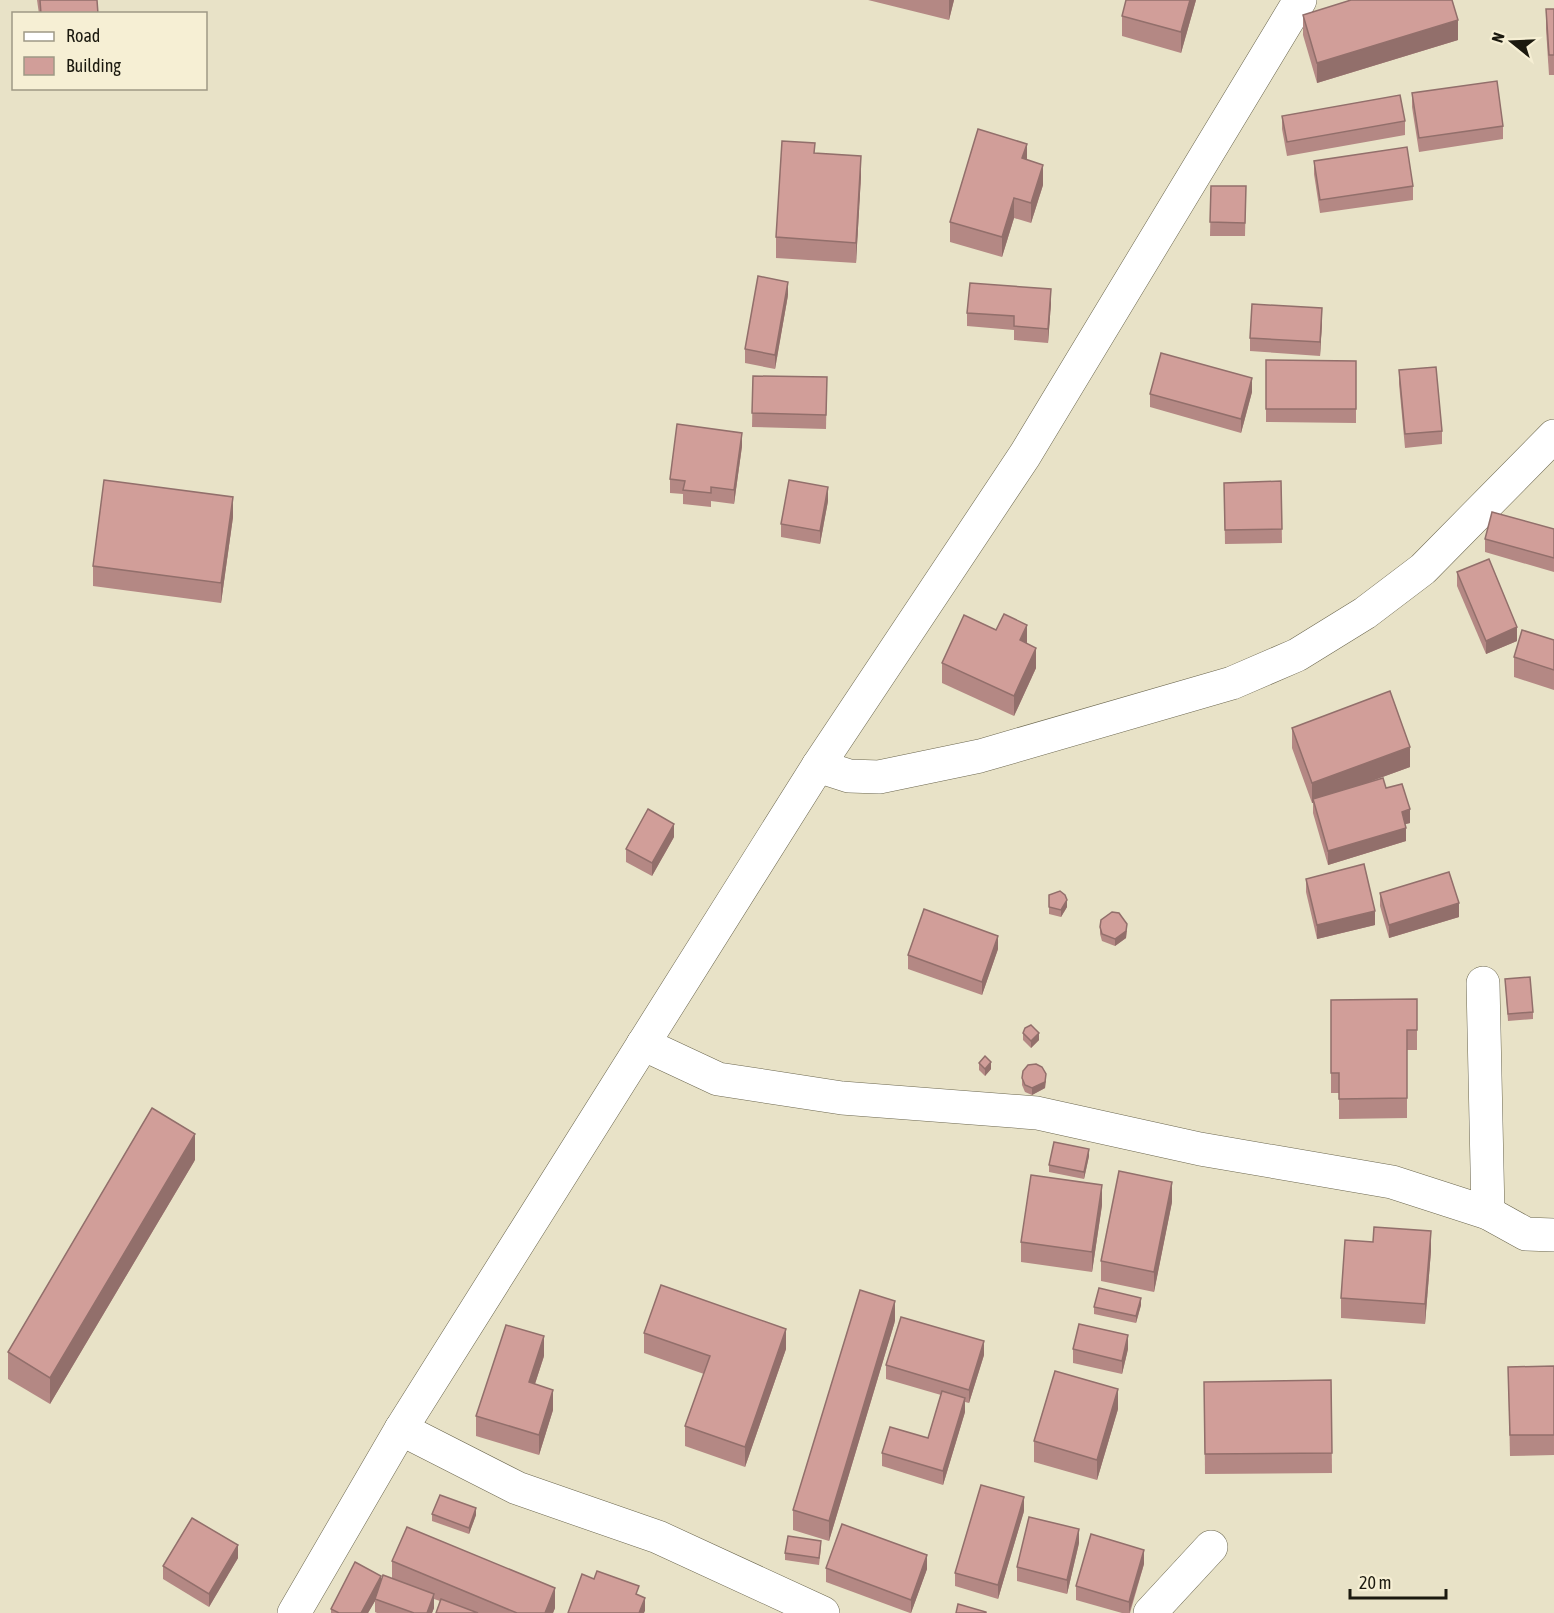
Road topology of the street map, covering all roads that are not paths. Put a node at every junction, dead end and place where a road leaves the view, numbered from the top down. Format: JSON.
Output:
{"nodes":[{"id":1,"x":1300,"y":0,"type":"edge"},
{"id":2,"x":1554,"y":436,"type":"edge"},
{"id":3,"x":818,"y":766,"type":"junction"},
{"id":4,"x":1483,"y":983,"type":"dead end"},
{"id":5,"x":643,"y":1044,"type":"junction"},
{"id":6,"x":1488,"y":1213,"type":"junction"},
{"id":7,"x":1554,"y":1234,"type":"edge"},
{"id":8,"x":401,"y":1430,"type":"junction"},
{"id":9,"x":1211,"y":1547,"type":"dead end"},
{"id":10,"x":294,"y":1613,"type":"edge"},
{"id":11,"x":823,"y":1613,"type":"edge"},
{"id":12,"x":1150,"y":1613,"type":"edge"}],
"edges":[{"from":1,"to":3,"type":"street"},
{"from":2,"to":3,"type":"street"},
{"from":3,"to":5,"type":"street"},
{"from":4,"to":6,"type":"street"},
{"from":5,"to":6,"type":"street"},
{"from":5,"to":8,"type":"street"},
{"from":6,"to":7,"type":"street"},
{"from":8,"to":10,"type":"street"},
{"from":8,"to":11,"type":"street"},
{"from":9,"to":12,"type":"street"}]}
